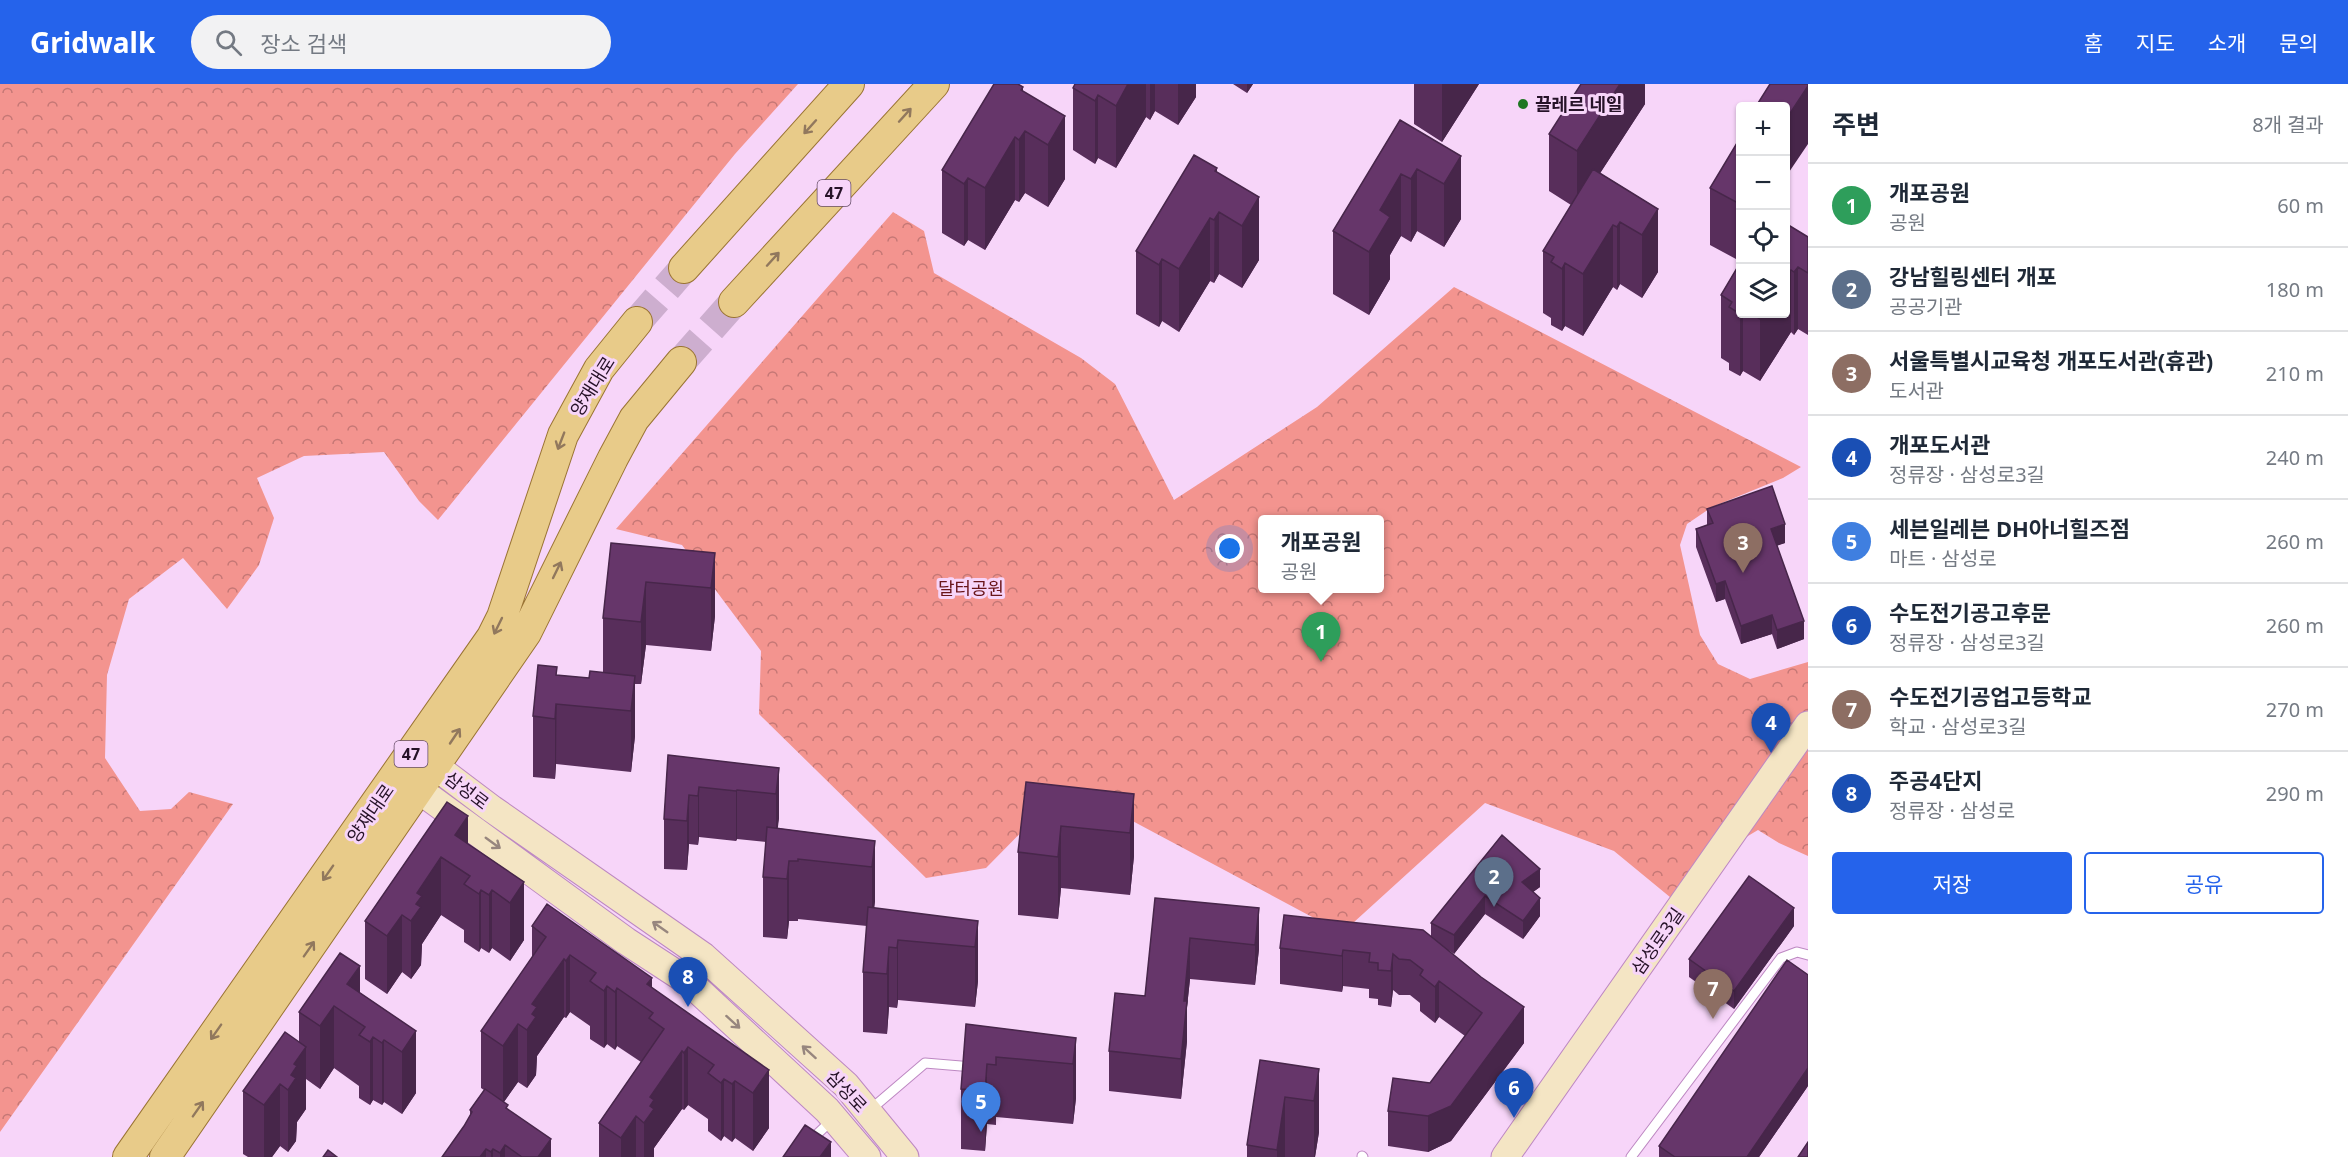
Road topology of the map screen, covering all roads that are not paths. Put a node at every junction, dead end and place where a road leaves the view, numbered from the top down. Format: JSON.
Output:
{"nodes":[{"id":1,"x":849,"y":84,"type":"edge"},
{"id":2,"x":934,"y":84,"type":"edge"},
{"id":3,"x":684,"y":268,"type":"tunnel mouth"},
{"id":4,"x":734,"y":302,"type":"tunnel mouth"},
{"id":5,"x":637,"y":322,"type":"tunnel mouth"},
{"id":6,"x":681,"y":362,"type":"tunnel mouth"},
{"id":7,"x":1808,"y":725,"type":"edge"},
{"id":8,"x":406,"y":762,"type":"junction"},
{"id":9,"x":435,"y":766,"type":"junction"},
{"id":10,"x":419,"y":790,"type":"junction"},
{"id":11,"x":1808,"y":955,"type":"edge"},
{"id":12,"x":984,"y":1068,"type":"edge"},
{"id":13,"x":868,"y":1112,"type":"junction"},
{"id":14,"x":834,"y":1118,"type":"junction"},
{"id":15,"x":128,"y":1157,"type":"edge"},
{"id":16,"x":165,"y":1157,"type":"edge"},
{"id":17,"x":793,"y":1157,"type":"edge"},
{"id":18,"x":867,"y":1157,"type":"edge"},
{"id":19,"x":905,"y":1157,"type":"edge"},
{"id":20,"x":1505,"y":1157,"type":"edge"},
{"id":21,"x":1631,"y":1157,"type":"edge"}],
"edges":[{"from":1,"to":3,"type":"main road","one_way":true},
{"from":4,"to":2,"type":"main road","number":"47","one_way":true},
{"from":5,"to":8,"type":"main road","name":"양재대로","number":"47","one_way":true},
{"from":9,"to":6,"type":"main road","name":"양재대로","number":"47","one_way":true},
{"from":7,"to":20,"type":"main road","name":"삼성로3길"},
{"from":8,"to":9,"type":"main road","name":"삼성로"},
{"from":8,"to":10,"type":"main road","name":"삼성로"},
{"from":8,"to":15,"type":"main road","name":"양재대로","number":"47","one_way":true},
{"from":9,"to":10,"type":"main road","name":"양재대로","number":"47"},
{"from":13,"to":9,"type":"main road","name":"삼성로","one_way":true},
{"from":10,"to":14,"type":"main road","name":"삼성로","one_way":true},
{"from":16,"to":10,"type":"main road","name":"양재대로","number":"47","one_way":true},
{"from":11,"to":21,"type":"lane"},
{"from":12,"to":13,"type":"lane"},
{"from":13,"to":19,"type":"main road","name":"삼성로"},
{"from":14,"to":17,"type":"lane"},
{"from":14,"to":18,"type":"main road","name":"삼성로"}]}
